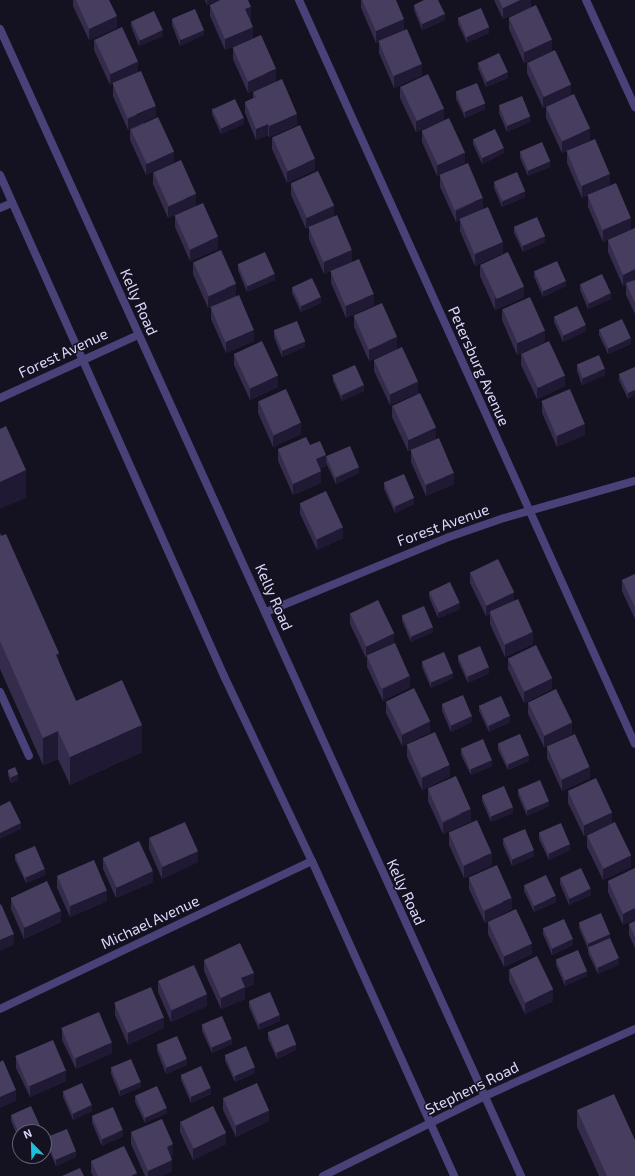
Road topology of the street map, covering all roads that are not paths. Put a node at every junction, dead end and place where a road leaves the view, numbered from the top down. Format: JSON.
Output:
{"nodes":[{"id":1,"x":299,"y":0,"type":"edge"},
{"id":2,"x":586,"y":0,"type":"edge"},
{"id":3,"x":0,"y":29,"type":"edge"},
{"id":4,"x":635,"y":107,"type":"edge"},
{"id":5,"x":0,"y":175,"type":"edge"},
{"id":6,"x":12,"y":203,"type":"junction"},
{"id":7,"x":0,"y":208,"type":"edge"},
{"id":8,"x":138,"y":335,"type":"junction"},
{"id":9,"x":83,"y":359,"type":"junction"},
{"id":10,"x":0,"y":398,"type":"edge"},
{"id":11,"x":635,"y":481,"type":"edge"},
{"id":12,"x":529,"y":511,"type":"junction"},
{"id":13,"x":266,"y":612,"type":"junction"},
{"id":14,"x":0,"y":692,"type":"edge"},
{"id":15,"x":635,"y":744,"type":"edge"},
{"id":16,"x":29,"y":756,"type":"dead end"},
{"id":17,"x":312,"y":860,"type":"junction"},
{"id":18,"x":0,"y":1009,"type":"edge"},
{"id":19,"x":635,"y":1029,"type":"edge"},
{"id":20,"x":485,"y":1096,"type":"junction"},
{"id":21,"x":430,"y":1124,"type":"junction"},
{"id":22,"x":323,"y":1176,"type":"edge"},
{"id":23,"x":454,"y":1176,"type":"edge"},
{"id":24,"x":521,"y":1176,"type":"edge"}],
"edges":[{"from":1,"to":12,"type":"street","name":"Petersburg Avenue"},
{"from":2,"to":4,"type":"street"},
{"from":3,"to":8,"type":"street","name":"Kelly Road"},
{"from":5,"to":6,"type":"street"},
{"from":6,"to":7,"type":"street"},
{"from":6,"to":9,"type":"street"},
{"from":8,"to":9,"type":"street","name":"Forest Avenue"},
{"from":8,"to":13,"type":"street","name":"Kelly Road"},
{"from":9,"to":10,"type":"street","name":"Forest Avenue"},
{"from":9,"to":17,"type":"street"},
{"from":11,"to":12,"type":"street","name":"Forest Avenue"},
{"from":12,"to":13,"type":"street","name":"Forest Avenue"},
{"from":12,"to":15,"type":"street","name":"Petersburg Avenue"},
{"from":13,"to":20,"type":"street","name":"Kelly Road"},
{"from":14,"to":16,"type":"street"},
{"from":17,"to":18,"type":"street","name":"Michael Avenue"},
{"from":17,"to":21,"type":"street"},
{"from":19,"to":20,"type":"street","name":"Stephens Road"},
{"from":20,"to":21,"type":"street","name":"Stephens Road"},
{"from":20,"to":24,"type":"street","name":"Kelly Road"},
{"from":21,"to":22,"type":"street","name":"Stephens Road"},
{"from":21,"to":23,"type":"street"}]}
